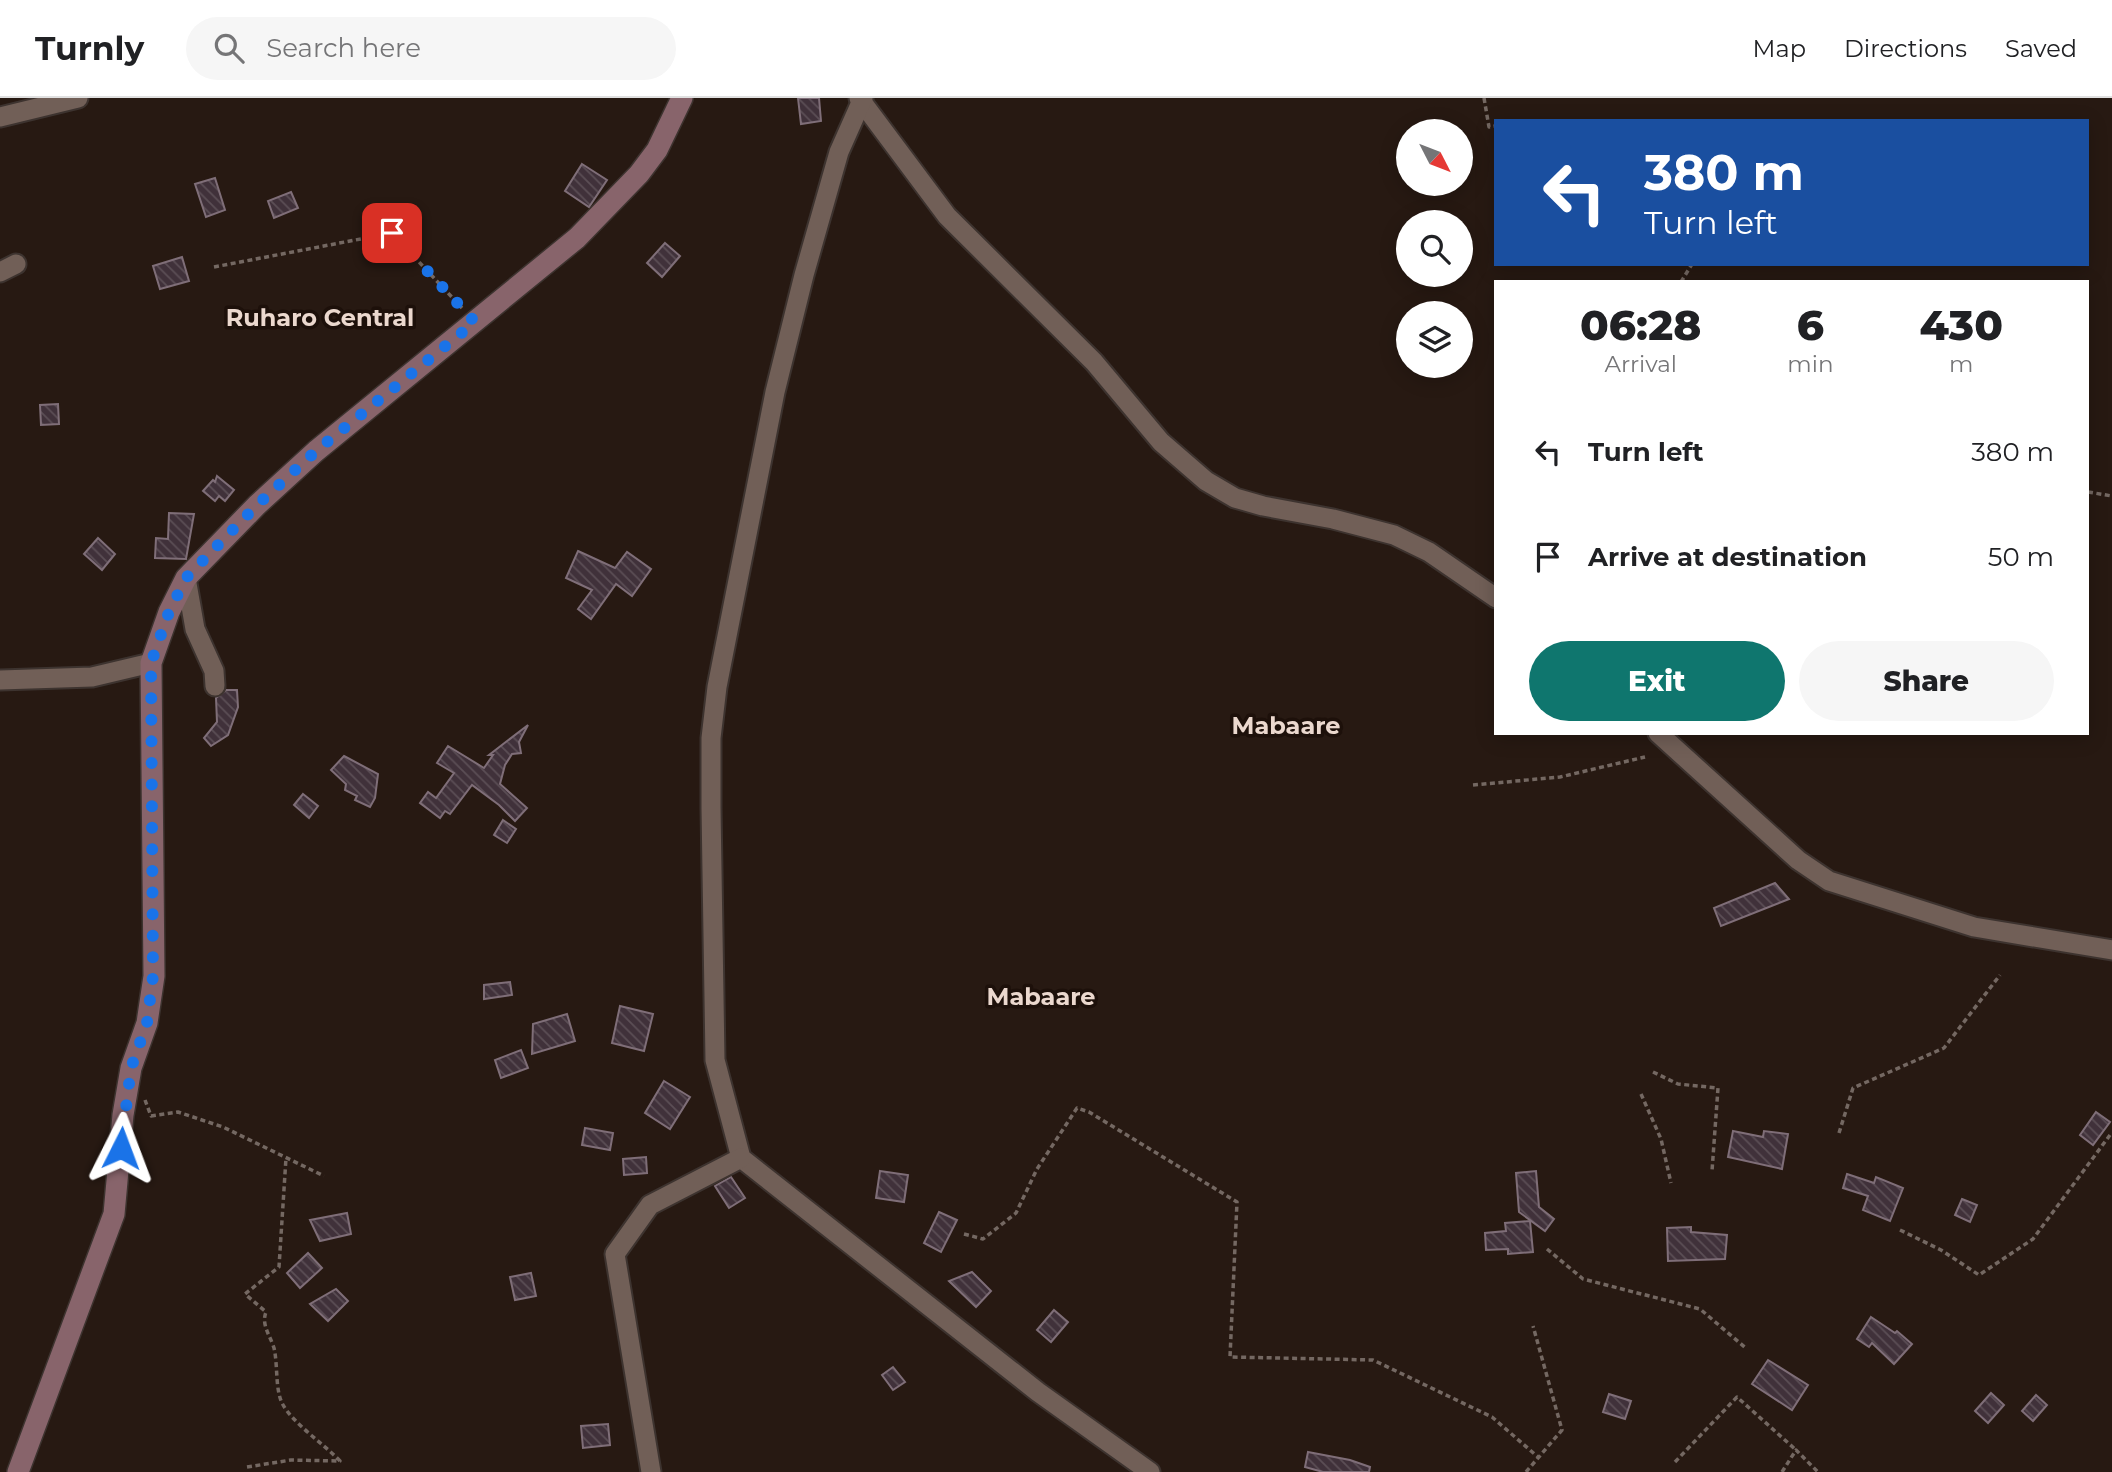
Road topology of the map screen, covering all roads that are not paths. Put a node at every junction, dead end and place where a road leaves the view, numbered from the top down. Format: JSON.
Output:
{"nodes":[{"id":1,"x":78,"y":98,"type":"edge"},
{"id":2,"x":682,"y":98,"type":"edge"},
{"id":3,"x":862,"y":100,"type":"edge"},
{"id":4,"x":0,"y":117,"type":"edge"},
{"id":5,"x":186,"y":578,"type":"junction"},
{"id":6,"x":1494,"y":596,"type":"edge"},
{"id":7,"x":151,"y":663,"type":"junction"},
{"id":8,"x":50,"y":677,"type":"junction"},
{"id":9,"x":0,"y":680,"type":"edge"},
{"id":10,"x":215,"y":686,"type":"dead end"},
{"id":11,"x":0,"y":690,"type":"edge"},
{"id":12,"x":1660,"y":735,"type":"edge"},
{"id":13,"x":2112,"y":950,"type":"edge"},
{"id":14,"x":741,"y":1158,"type":"junction"},
{"id":15,"x":18,"y":1472,"type":"edge"},
{"id":16,"x":651,"y":1472,"type":"edge"},
{"id":17,"x":1150,"y":1472,"type":"edge"}],
"edges":[{"from":1,"to":4,"type":"street"},
{"from":2,"to":5,"type":"street"},
{"from":3,"to":6,"type":"street"},
{"from":3,"to":14,"type":"street"},
{"from":5,"to":7,"type":"street"},
{"from":5,"to":10,"type":"street"},
{"from":7,"to":8,"type":"street"},
{"from":7,"to":15,"type":"street"},
{"from":8,"to":9,"type":"street"},
{"from":8,"to":11,"type":"street"},
{"from":12,"to":13,"type":"street"},
{"from":14,"to":16,"type":"street"},
{"from":14,"to":17,"type":"street"}]}
